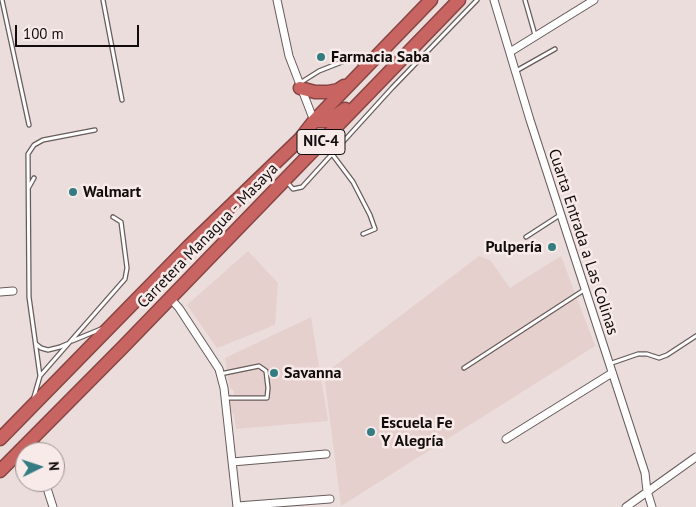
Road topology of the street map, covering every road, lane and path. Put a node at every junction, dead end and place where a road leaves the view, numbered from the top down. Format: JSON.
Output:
{"nodes":[{"id":1,"x":2,"y":0,"type":"edge"},
{"id":2,"x":103,"y":0,"type":"edge"},
{"id":3,"x":277,"y":0,"type":"edge"},
{"id":4,"x":431,"y":0,"type":"edge"},
{"id":5,"x":458,"y":0,"type":"edge"},
{"id":6,"x":477,"y":0,"type":"edge"},
{"id":7,"x":494,"y":0,"type":"edge"},
{"id":8,"x":525,"y":0,"type":"edge"},
{"id":9,"x":594,"y":0,"type":"edge"},
{"id":10,"x":536,"y":36,"type":"junction"},
{"id":11,"x":555,"y":49,"type":"dead end"},
{"id":12,"x":510,"y":52,"type":"junction"},
{"id":13,"x":366,"y":67,"type":"junction"},
{"id":14,"x":516,"y":72,"type":"junction"},
{"id":15,"x":353,"y":81,"type":"junction"},
{"id":16,"x":376,"y":84,"type":"junction"},
{"id":17,"x":299,"y":86,"type":"junction"},
{"id":18,"x":122,"y":100,"type":"dead end"},
{"id":19,"x":314,"y":121,"type":"junction"},
{"id":20,"x":29,"y":125,"type":"dead end"},
{"id":21,"x":95,"y":130,"type":"dead end"},
{"id":22,"x":332,"y":154,"type":"junction"},
{"id":23,"x":34,"y":178,"type":"dead end"},
{"id":24,"x":285,"y":179,"type":"junction"},
{"id":25,"x":29,"y":188,"type":"junction"},
{"id":26,"x":560,"y":215,"type":"junction"},
{"id":27,"x":113,"y":217,"type":"dead end"},
{"id":28,"x":363,"y":234,"type":"dead end"},
{"id":29,"x":526,"y":237,"type":"dead end"},
{"id":30,"x":189,"y":246,"type":"junction"},
{"id":31,"x":204,"y":263,"type":"junction"},
{"id":32,"x":166,"y":272,"type":"junction"},
{"id":33,"x":183,"y":284,"type":"junction"},
{"id":34,"x":584,"y":290,"type":"junction"},
{"id":35,"x":13,"y":291,"type":"dead end"},
{"id":36,"x":0,"y":292,"type":"edge"},
{"id":37,"x":170,"y":298,"type":"junction"},
{"id":38,"x":116,"y":322,"type":"junction"},
{"id":39,"x":696,"y":336,"type":"edge"},
{"id":40,"x":70,"y":342,"type":"junction"},
{"id":41,"x":35,"y":343,"type":"junction"},
{"id":42,"x":608,"y":364,"type":"junction"},
{"id":43,"x":464,"y":368,"type":"dead end"},
{"id":44,"x":612,"y":373,"type":"junction"},
{"id":45,"x":220,"y":374,"type":"junction"},
{"id":46,"x":40,"y":376,"type":"junction"},
{"id":47,"x":225,"y":398,"type":"junction"},
{"id":48,"x":31,"y":408,"type":"junction"},
{"id":49,"x":0,"y":438,"type":"edge"},
{"id":50,"x":506,"y":439,"type":"dead end"},
{"id":51,"x":33,"y":442,"type":"edge"},
{"id":52,"x":326,"y":454,"type":"dead end"},
{"id":53,"x":696,"y":457,"type":"edge"},
{"id":54,"x":15,"y":459,"type":"edge"},
{"id":55,"x":232,"y":462,"type":"junction"},
{"id":56,"x":0,"y":472,"type":"edge"},
{"id":57,"x":647,"y":491,"type":"junction"},
{"id":58,"x":48,"y":492,"type":"edge"},
{"id":59,"x":330,"y":499,"type":"dead end"},
{"id":60,"x":237,"y":506,"type":"edge"},
{"id":61,"x":53,"y":507,"type":"edge"},
{"id":62,"x":626,"y":507,"type":"edge"},
{"id":63,"x":652,"y":507,"type":"edge"}],
"edges":[{"from":1,"to":20,"type":"lane"},
{"from":2,"to":18,"type":"lane"},
{"from":3,"to":17,"type":"street"},
{"from":4,"to":13,"type":"highway","name":"Carretera Managua - Masaya","number":"NIC-4"},
{"from":5,"to":16,"type":"highway","name":"Carretera Managua - Masaya","number":"NIC-4"},
{"from":6,"to":22,"type":"lane"},
{"from":7,"to":12,"type":"street","name":"Cuarta Entrada a Las Colinas"},
{"from":8,"to":10,"type":"lane"},
{"from":9,"to":10,"type":"street"},
{"from":10,"to":12,"type":"street"},
{"from":11,"to":14,"type":"lane"},
{"from":12,"to":14,"type":"street","name":"Cuarta Entrada a Las Colinas"},
{"from":13,"to":15,"type":"highway","name":"Carretera Managua - Masaya","number":"NIC-4"},
{"from":13,"to":17,"type":"lane"},
{"from":14,"to":26,"type":"street","name":"Cuarta Entrada a Las Colinas"},
{"from":15,"to":17,"type":"highway"},
{"from":15,"to":19,"type":"highway","name":"Carretera Managua - Masaya","number":"NIC-4"},
{"from":16,"to":19,"type":"highway"},
{"from":16,"to":24,"type":"highway","name":"Carretera Managua - Masaya","number":"NIC-4"},
{"from":17,"to":19,"type":"street"},
{"from":19,"to":24,"type":"highway"},
{"from":19,"to":30,"type":"highway","name":"Carretera Managua - Masaya","number":"NIC-4"},
{"from":21,"to":25,"type":"lane"},
{"from":22,"to":24,"type":"lane"},
{"from":22,"to":28,"type":"lane"},
{"from":23,"to":25,"type":"lane"},
{"from":24,"to":31,"type":"highway","name":"Carretera Managua - Masaya","number":"NIC-4"},
{"from":25,"to":41,"type":"lane"},
{"from":26,"to":29,"type":"lane"},
{"from":26,"to":34,"type":"street","name":"Cuarta Entrada a Las Colinas"},
{"from":27,"to":40,"type":"lane"},
{"from":30,"to":31,"type":"highway"},
{"from":30,"to":32,"type":"highway","name":"Carretera Managua - Masaya","number":"NIC-4"},
{"from":31,"to":33,"type":"highway","name":"Carretera Managua - Masaya","number":"NIC-4"},
{"from":32,"to":33,"type":"highway"},
{"from":32,"to":38,"type":"highway","name":"Carretera Managua - Masaya","number":"NIC-4"},
{"from":33,"to":37,"type":"highway","name":"Carretera Managua - Masaya","number":"NIC-4"},
{"from":34,"to":42,"type":"street","name":"Cuarta Entrada a Las Colinas"},
{"from":34,"to":43,"type":"lane"},
{"from":35,"to":36,"type":"street"},
{"from":37,"to":45,"type":"street"},
{"from":37,"to":51,"type":"highway","name":"Carretera Managua - Masaya","number":"NIC-4"},
{"from":38,"to":40,"type":"lane"},
{"from":38,"to":48,"type":"highway","name":"Carretera Managua - Masaya","number":"NIC-4"},
{"from":39,"to":42,"type":"lane"},
{"from":40,"to":41,"type":"lane"},
{"from":40,"to":46,"type":"lane"},
{"from":41,"to":46,"type":"lane"},
{"from":42,"to":44,"type":"street","name":"Cuarta Entrada a Las Colinas"},
{"from":44,"to":50,"type":"street"},
{"from":44,"to":57,"type":"street","name":"Cuarta Entrada a Las Colinas"},
{"from":45,"to":47,"type":"street"},
{"from":45,"to":47,"type":"lane"},
{"from":46,"to":48,"type":"lane"},
{"from":47,"to":55,"type":"street"},
{"from":48,"to":49,"type":"highway","name":"Carretera Managua - Masaya","number":"NIC-4"},
{"from":52,"to":55,"type":"street"},
{"from":53,"to":57,"type":"street"},
{"from":54,"to":56,"type":"highway","name":"Carretera Managua - Masaya","number":"NIC-4"},
{"from":55,"to":60,"type":"street"},
{"from":57,"to":62,"type":"street"},
{"from":57,"to":63,"type":"street","name":"Cuarta Entrada a Las Colinas"},
{"from":58,"to":61,"type":"street"},
{"from":59,"to":60,"type":"street"}]}
